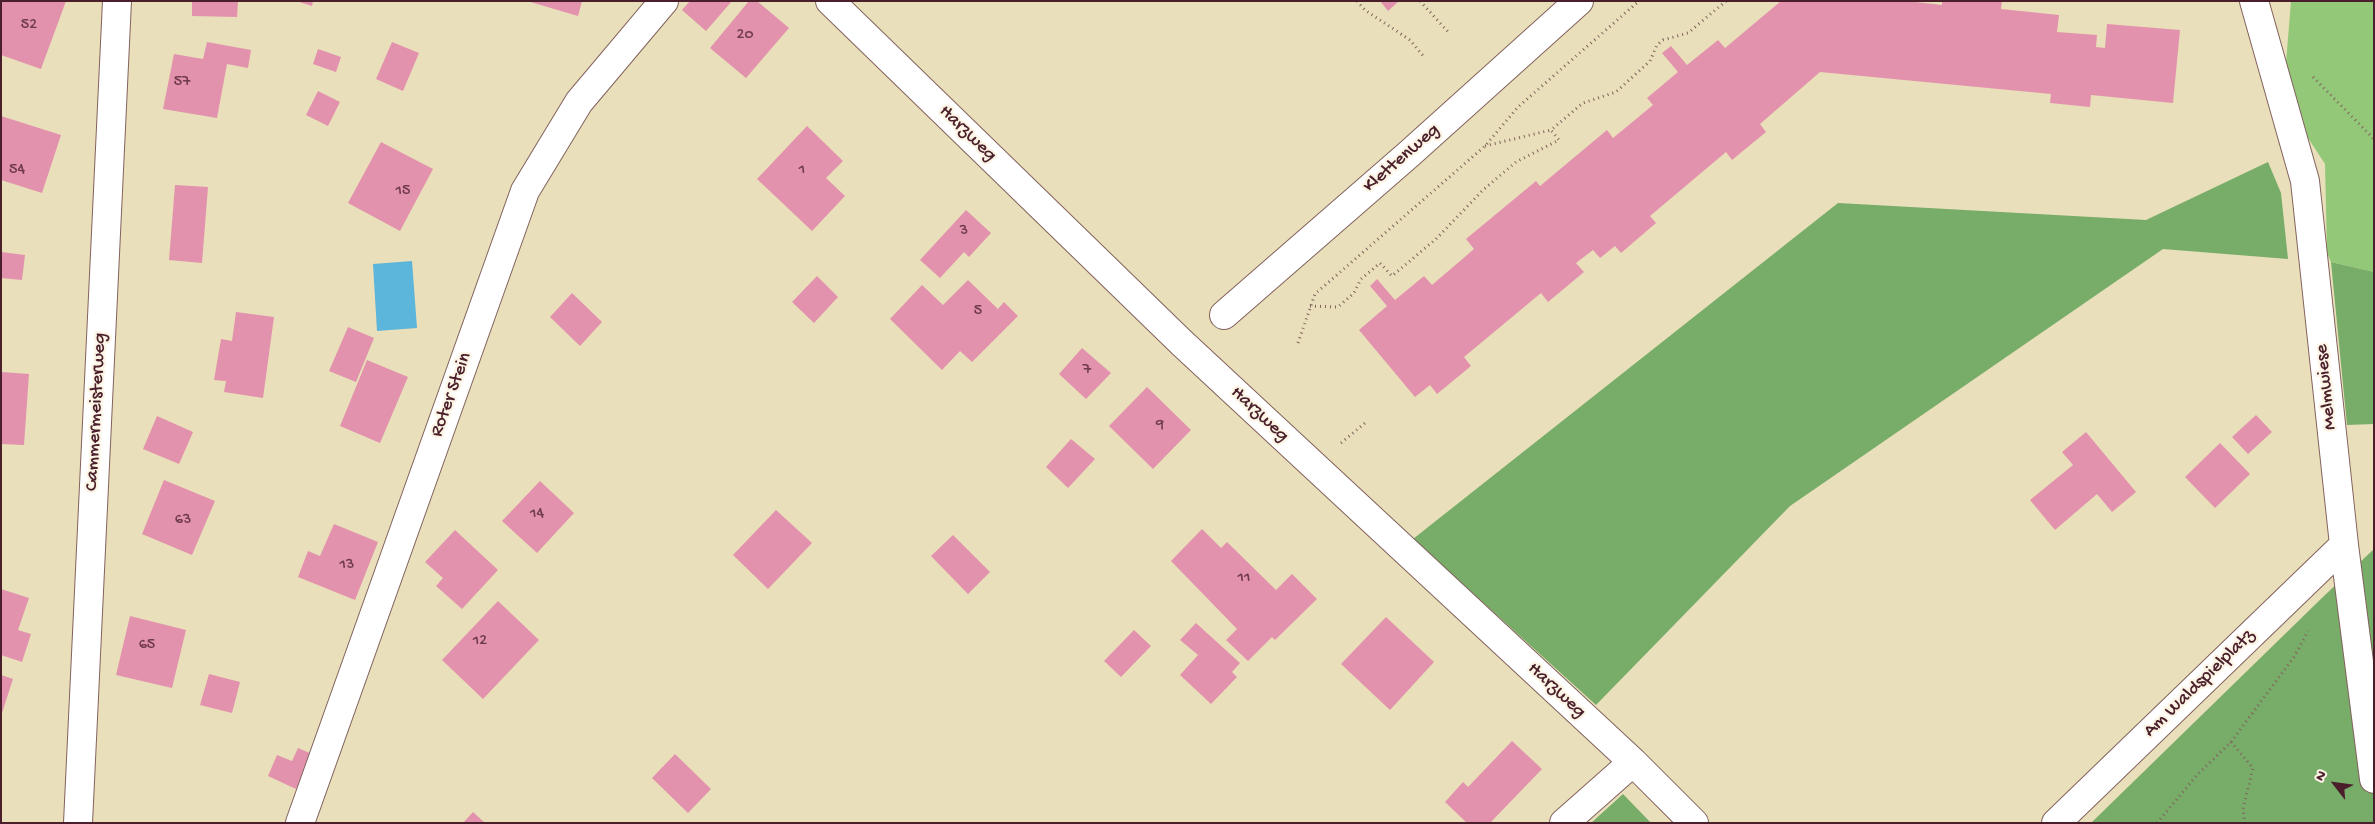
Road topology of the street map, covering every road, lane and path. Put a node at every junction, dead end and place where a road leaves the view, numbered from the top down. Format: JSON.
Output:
{"nodes":[{"id":1,"x":117,"y":1,"type":"edge"},
{"id":2,"x":664,"y":1,"type":"edge"},
{"id":3,"x":830,"y":1,"type":"edge"},
{"id":4,"x":1358,"y":1,"type":"edge"},
{"id":5,"x":1420,"y":1,"type":"edge"},
{"id":6,"x":1579,"y":1,"type":"edge"},
{"id":7,"x":1640,"y":1,"type":"edge"},
{"id":8,"x":1726,"y":1,"type":"edge"},
{"id":9,"x":2254,"y":1,"type":"edge"},
{"id":10,"x":1450,"y":34,"type":"dead end"},
{"id":11,"x":1424,"y":57,"type":"dead end"},
{"id":12,"x":2307,"y":70,"type":"dead end"},
{"id":13,"x":1551,"y":130,"type":"junction"},
{"id":14,"x":2374,"y":139,"type":"edge"},
{"id":15,"x":1485,"y":146,"type":"junction"},
{"id":16,"x":1310,"y":306,"type":"junction"},
{"id":17,"x":1224,"y":315,"type":"dead end"},
{"id":18,"x":1298,"y":343,"type":"dead end"},
{"id":19,"x":2344,"y":545,"type":"junction"},
{"id":20,"x":2312,"y":624,"type":"dead end"},
{"id":21,"x":2231,"y":742,"type":"junction"},
{"id":22,"x":1633,"y":762,"type":"junction"},
{"id":23,"x":2374,"y":779,"type":"edge"},
{"id":24,"x":78,"y":823,"type":"edge"},
{"id":25,"x":300,"y":823,"type":"edge"},
{"id":26,"x":1564,"y":823,"type":"edge"},
{"id":27,"x":1694,"y":823,"type":"edge"},
{"id":28,"x":2056,"y":823,"type":"edge"},
{"id":29,"x":2157,"y":823,"type":"edge"},
{"id":30,"x":2245,"y":823,"type":"edge"}],
"edges":[{"from":1,"to":24,"type":"street","name":"Cammermeisterweg"},
{"from":2,"to":25,"type":"street","name":"Roter Stein"},
{"from":3,"to":22,"type":"street","name":"Harzweg"},
{"from":4,"to":11,"type":"path"},
{"from":5,"to":10,"type":"path"},
{"from":6,"to":17,"type":"street","name":"Klettenweg"},
{"from":7,"to":15,"type":"path"},
{"from":8,"to":13,"type":"path"},
{"from":9,"to":19,"type":"street","name":"Melmwiese"},
{"from":12,"to":14,"type":"path"},
{"from":13,"to":15,"type":"path"},
{"from":13,"to":16,"type":"path"},
{"from":15,"to":16,"type":"path"},
{"from":16,"to":18,"type":"path"},
{"from":19,"to":23,"type":"street","name":"Melmwiese"},
{"from":19,"to":28,"type":"street","name":"Am Waldspielplatz"},
{"from":20,"to":21,"type":"path"},
{"from":21,"to":29,"type":"path"},
{"from":21,"to":30,"type":"path"},
{"from":22,"to":26,"type":"street"},
{"from":22,"to":27,"type":"street","name":"Harzweg"}]}
